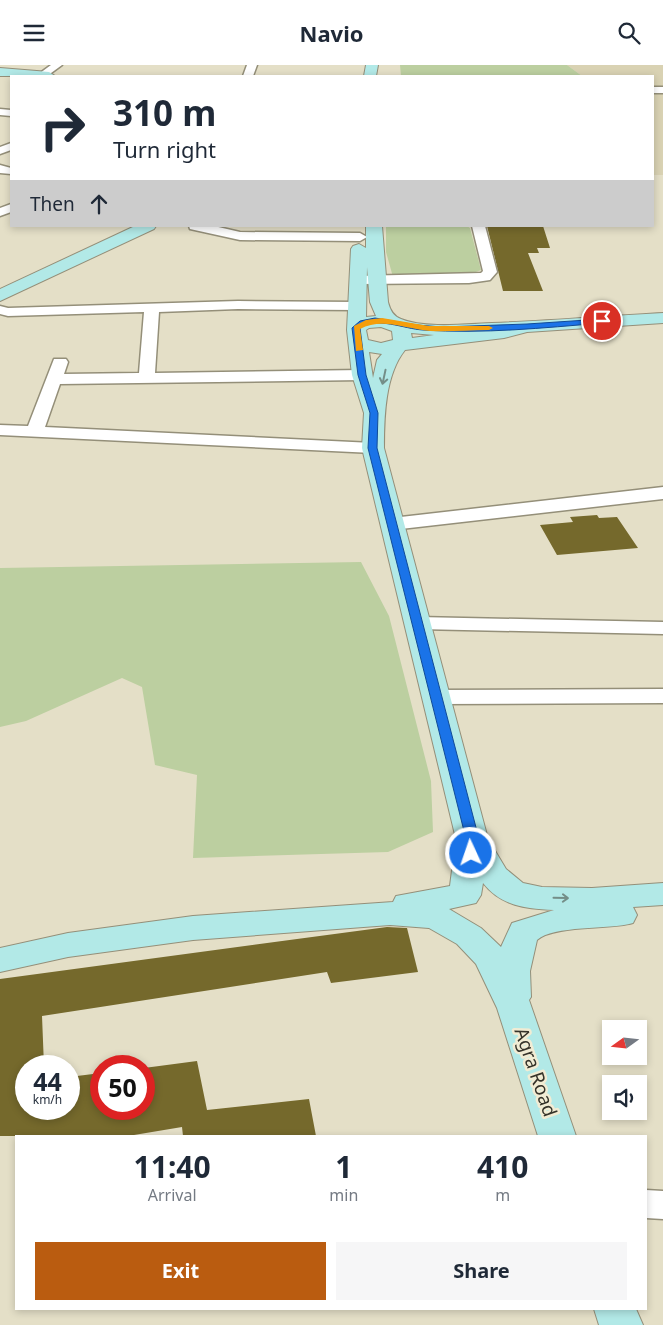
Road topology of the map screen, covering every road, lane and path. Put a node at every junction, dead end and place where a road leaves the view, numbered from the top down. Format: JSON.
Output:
{"nodes":[{"id":1,"x":57,"y":65,"type":"edge"},
{"id":2,"x":0,"y":72,"type":"edge"},
{"id":3,"x":32,"y":75,"type":"edge"},
{"id":4,"x":43,"y":75,"type":"edge"},
{"id":5,"x":146,"y":227,"type":"edge"},
{"id":6,"x":200,"y":227,"type":"edge"},
{"id":7,"x":374,"y":227,"type":"edge"},
{"id":8,"x":478,"y":227,"type":"edge"},
{"id":9,"x":360,"y":232,"type":"edge"},
{"id":10,"x":358,"y":280,"type":"junction"},
{"id":11,"x":376,"y":280,"type":"junction"},
{"id":12,"x":0,"y":296,"type":"edge"},
{"id":13,"x":356,"y":306,"type":"junction"},
{"id":14,"x":152,"y":307,"type":"junction"},
{"id":15,"x":0,"y":310,"type":"edge"},
{"id":16,"x":663,"y":318,"type":"edge"},
{"id":17,"x":396,"y":324,"type":"junction"},
{"id":18,"x":527,"y":327,"type":"junction"},
{"id":19,"x":357,"y":337,"type":"junction"},
{"id":20,"x":399,"y":345,"type":"junction"},
{"id":21,"x":60,"y":362,"type":"dead end"},
{"id":22,"x":362,"y":375,"type":"junction"},
{"id":23,"x":147,"y":378,"type":"junction"},
{"id":24,"x":55,"y":379,"type":"junction"},
{"id":25,"x":374,"y":413,"type":"junction"},
{"id":26,"x":0,"y":430,"type":"edge"},
{"id":27,"x":35,"y":431,"type":"junction"},
{"id":28,"x":373,"y":448,"type":"junction"},
{"id":29,"x":663,"y":493,"type":"edge"},
{"id":30,"x":392,"y":523,"type":"junction"},
{"id":31,"x":418,"y":623,"type":"junction"},
{"id":32,"x":663,"y":628,"type":"edge"},
{"id":33,"x":663,"y":696,"type":"edge"},
{"id":34,"x":436,"y":697,"type":"junction"},
{"id":35,"x":472,"y":839,"type":"junction"},
{"id":36,"x":513,"y":893,"type":"junction"},
{"id":37,"x":663,"y":894,"type":"edge"},
{"id":38,"x":465,"y":895,"type":"junction"},
{"id":39,"x":663,"y":913,"type":"edge"},
{"id":40,"x":524,"y":931,"type":"junction"},
{"id":41,"x":469,"y":936,"type":"junction"},
{"id":42,"x":0,"y":941,"type":"edge"},
{"id":43,"x":0,"y":960,"type":"edge"},
{"id":44,"x":514,"y":1008,"type":"junction"},
{"id":45,"x":558,"y":1135,"type":"edge"},
{"id":46,"x":647,"y":1204,"type":"edge"},
{"id":47,"x":663,"y":1205,"type":"edge"},
{"id":48,"x":615,"y":1310,"type":"edge"},
{"id":49,"x":621,"y":1325,"type":"edge"}],
"edges":[{"from":1,"to":4,"type":"street"},
{"from":2,"to":3,"type":"main road"},
{"from":5,"to":12,"type":"main road"},
{"from":6,"to":9,"type":"street"},
{"from":7,"to":11,"type":"main road"},
{"from":8,"to":11,"type":"street"},
{"from":9,"to":10,"type":"main road"},
{"from":10,"to":11,"type":"street"},
{"from":10,"to":13,"type":"main road"},
{"from":11,"to":17,"type":"main road"},
{"from":13,"to":14,"type":"street"},
{"from":13,"to":19,"type":"main road"},
{"from":14,"to":15,"type":"street"},
{"from":14,"to":23,"type":"street"},
{"from":16,"to":18,"type":"main road"},
{"from":17,"to":18,"type":"main road"},
{"from":17,"to":19,"type":"main road"},
{"from":17,"to":20,"type":"main road"},
{"from":18,"to":20,"type":"main road"},
{"from":19,"to":20,"type":"main road"},
{"from":19,"to":22,"type":"main road"},
{"from":20,"to":25,"type":"main road","one_way":true},
{"from":21,"to":24,"type":"street"},
{"from":22,"to":23,"type":"street"},
{"from":22,"to":25,"type":"main road"},
{"from":23,"to":24,"type":"street"},
{"from":24,"to":27,"type":"street"},
{"from":25,"to":28,"type":"main road"},
{"from":26,"to":27,"type":"street"},
{"from":27,"to":28,"type":"street"},
{"from":28,"to":30,"type":"main road"},
{"from":29,"to":30,"type":"street"},
{"from":30,"to":31,"type":"main road"},
{"from":31,"to":32,"type":"street"},
{"from":31,"to":34,"type":"main road"},
{"from":33,"to":34,"type":"street"},
{"from":34,"to":35,"type":"main road"},
{"from":35,"to":36,"type":"main road"},
{"from":35,"to":38,"type":"main road"},
{"from":36,"to":37,"type":"main road","one_way":true},
{"from":36,"to":38,"type":"main road"},
{"from":36,"to":40,"type":"main road"},
{"from":38,"to":41,"type":"main road"},
{"from":38,"to":42,"type":"main road"},
{"from":39,"to":40,"type":"main road"},
{"from":40,"to":41,"type":"main road"},
{"from":40,"to":44,"type":"main road"},
{"from":41,"to":43,"type":"main road"},
{"from":41,"to":44,"type":"main road"},
{"from":44,"to":45,"type":"main road","name":"Agra Road"},
{"from":46,"to":47,"type":"street"},
{"from":48,"to":49,"type":"main road"}]}
